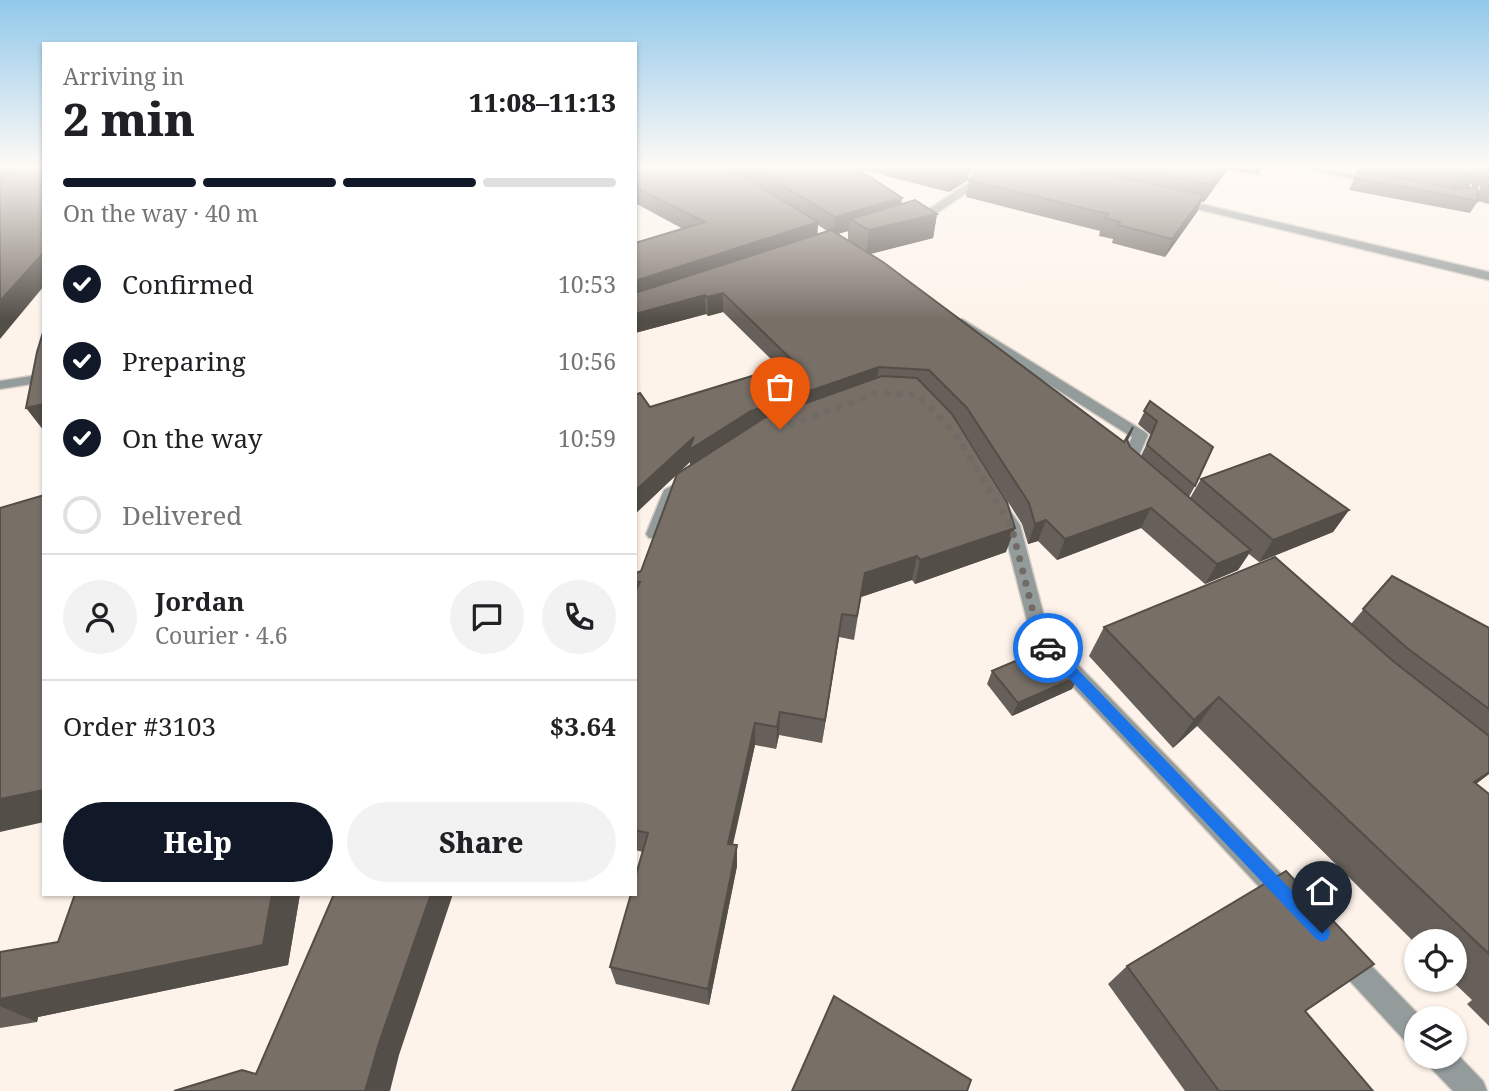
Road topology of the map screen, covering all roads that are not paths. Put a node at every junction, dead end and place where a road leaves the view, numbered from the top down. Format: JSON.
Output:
{"nodes":[{"id":1,"x":909,"y":218,"type":"edge"},
{"id":2,"x":1244,"y":218,"type":"edge"},
{"id":3,"x":895,"y":222,"type":"edge"},
{"id":4,"x":1489,"y":276,"type":"edge"},
{"id":5,"x":946,"y":313,"type":"edge"},
{"id":6,"x":42,"y":378,"type":"edge"},
{"id":7,"x":0,"y":385,"type":"edge"},
{"id":8,"x":702,"y":473,"type":"edge"},
{"id":9,"x":1150,"y":478,"type":"edge"},
{"id":10,"x":990,"y":491,"type":"edge"},
{"id":11,"x":648,"y":554,"type":"edge"},
{"id":12,"x":1300,"y":911,"type":"edge"},
{"id":13,"x":1329,"y":941,"type":"edge"},
{"id":14,"x":1404,"y":1019,"type":"edge"},
{"id":15,"x":1452,"y":1069,"type":"edge"},
{"id":16,"x":1473,"y":1091,"type":"edge"}],
"edges":[{"from":1,"to":3,"type":"street"},
{"from":2,"to":4,"type":"street"},
{"from":5,"to":9,"type":"street"},
{"from":6,"to":7,"type":"street"},
{"from":8,"to":11,"type":"street"},
{"from":10,"to":12,"type":"street"},
{"from":13,"to":14,"type":"street"},
{"from":15,"to":16,"type":"street"}]}
